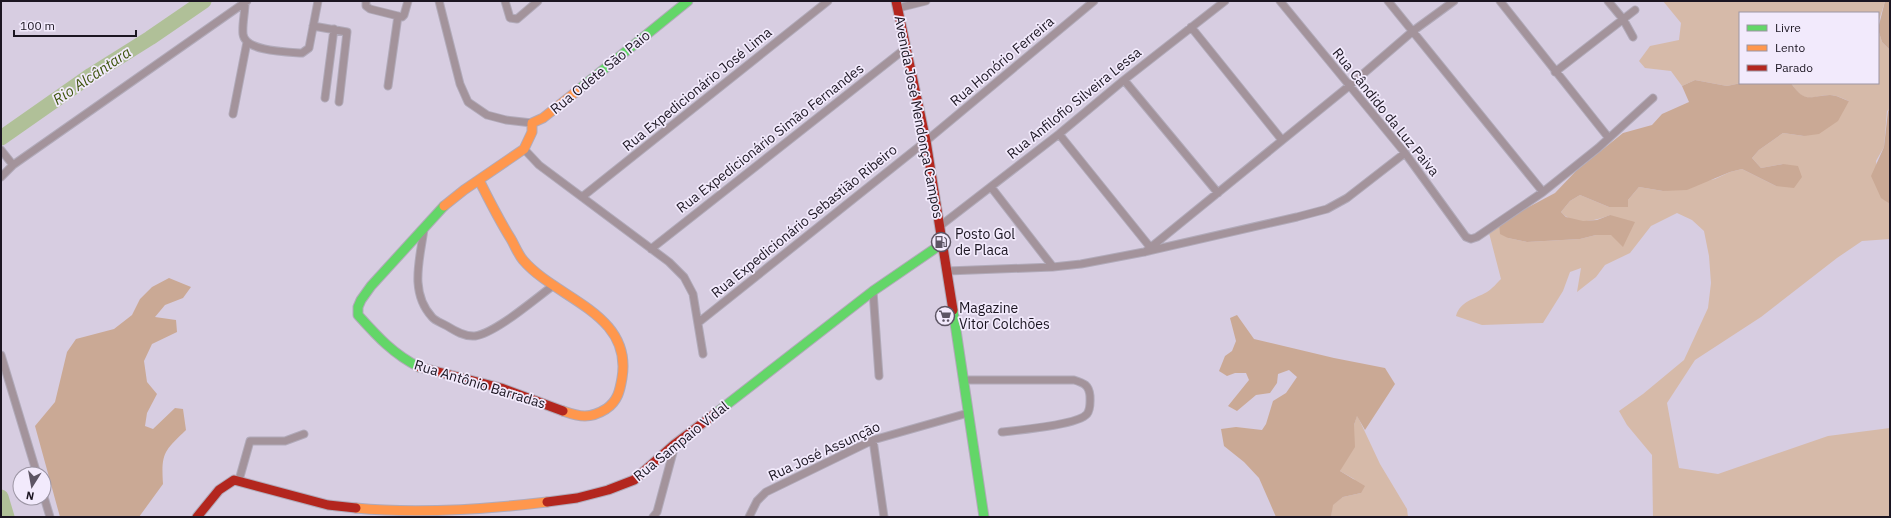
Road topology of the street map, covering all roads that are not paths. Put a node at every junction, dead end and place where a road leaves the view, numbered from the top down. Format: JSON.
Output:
{"nodes":[{"id":1,"x":318,"y":1,"type":"edge"},
{"id":2,"x":366,"y":1,"type":"edge"},
{"id":3,"x":408,"y":1,"type":"edge"},
{"id":4,"x":438,"y":1,"type":"edge"},
{"id":5,"x":505,"y":1,"type":"edge"},
{"id":6,"x":538,"y":1,"type":"edge"},
{"id":7,"x":688,"y":1,"type":"edge"},
{"id":8,"x":828,"y":1,"type":"edge"},
{"id":9,"x":926,"y":1,"type":"edge"},
{"id":10,"x":1094,"y":1,"type":"edge"},
{"id":11,"x":1225,"y":1,"type":"edge"},
{"id":12,"x":1280,"y":1,"type":"edge"},
{"id":13,"x":1388,"y":1,"type":"edge"},
{"id":14,"x":1454,"y":1,"type":"edge"},
{"id":15,"x":1500,"y":1,"type":"edge"},
{"id":16,"x":1608,"y":1,"type":"edge"},
{"id":17,"x":246,"y":2,"type":"edge"},
{"id":18,"x":897,"y":5,"type":"edge"},
{"id":19,"x":1635,"y":10,"type":"dead end"},
{"id":20,"x":398,"y":16,"type":"junction"},
{"id":21,"x":1623,"y":19,"type":"junction"},
{"id":22,"x":313,"y":26,"type":"junction"},
{"id":23,"x":1191,"y":27,"type":"junction"},
{"id":24,"x":334,"y":29,"type":"junction"},
{"id":25,"x":1413,"y":31,"type":"junction"},
{"id":26,"x":1633,"y":37,"type":"dead end"},
{"id":27,"x":247,"y":42,"type":"junction"},
{"id":28,"x":906,"y":48,"type":"junction"},
{"id":29,"x":1555,"y":72,"type":"junction"},
{"id":30,"x":1124,"y":80,"type":"junction"},
{"id":31,"x":388,"y":86,"type":"dead end"},
{"id":32,"x":1349,"y":86,"type":"junction"},
{"id":33,"x":325,"y":98,"type":"dead end"},
{"id":34,"x":1654,"y":98,"type":"dead end"},
{"id":35,"x":339,"y":102,"type":"dead end"},
{"id":36,"x":233,"y":114,"type":"dead end"},
{"id":37,"x":532,"y":123,"type":"junction"},
{"id":38,"x":1059,"y":134,"type":"junction"},
{"id":39,"x":1608,"y":137,"type":"junction"},
{"id":40,"x":1282,"y":140,"type":"junction"},
{"id":41,"x":926,"y":141,"type":"junction"},
{"id":42,"x":524,"y":149,"type":"junction"},
{"id":43,"x":1,"y":150,"type":"edge"},
{"id":44,"x":1405,"y":153,"type":"junction"},
{"id":45,"x":10,"y":162,"type":"junction"},
{"id":46,"x":1,"y":177,"type":"edge"},
{"id":47,"x":479,"y":180,"type":"junction"},
{"id":48,"x":990,"y":187,"type":"junction"},
{"id":49,"x":1543,"y":192,"type":"junction"},
{"id":50,"x":1218,"y":193,"type":"junction"},
{"id":51,"x":582,"y":197,"type":"junction"},
{"id":52,"x":940,"y":226,"type":"junction"},
{"id":53,"x":424,"y":229,"type":"junction"},
{"id":54,"x":943,"y":244,"type":"junction"},
{"id":55,"x":1150,"y":247,"type":"junction"},
{"id":56,"x":651,"y":249,"type":"junction"},
{"id":57,"x":1144,"y":252,"type":"junction"},
{"id":58,"x":1053,"y":267,"type":"junction"},
{"id":59,"x":947,"y":271,"type":"junction"},
{"id":60,"x":554,"y":285,"type":"junction"},
{"id":61,"x":872,"y":292,"type":"junction"},
{"id":62,"x":699,"y":322,"type":"junction"},
{"id":63,"x":703,"y":354,"type":"dead end"},
{"id":64,"x":1,"y":355,"type":"edge"},
{"id":65,"x":879,"y":376,"type":"dead end"},
{"id":66,"x":964,"y":380,"type":"junction"},
{"id":67,"x":968,"y":413,"type":"junction"},
{"id":68,"x":1002,"y":432,"type":"dead end"},
{"id":69,"x":304,"y":434,"type":"dead end"},
{"id":70,"x":873,"y":440,"type":"junction"},
{"id":71,"x":675,"y":444,"type":"junction"},
{"id":72,"x":35,"y":466,"type":"edge"},
{"id":73,"x":239,"y":480,"type":"junction"},
{"id":74,"x":47,"y":506,"type":"edge"},
{"id":75,"x":50,"y":517,"type":"edge"},
{"id":76,"x":197,"y":517,"type":"edge"},
{"id":77,"x":653,"y":517,"type":"edge"},
{"id":78,"x":749,"y":517,"type":"edge"},
{"id":79,"x":884,"y":517,"type":"edge"},
{"id":80,"x":984,"y":517,"type":"edge"}],
"edges":[{"from":1,"to":22,"type":"street"},
{"from":2,"to":20,"type":"street"},
{"from":3,"to":20,"type":"street"},
{"from":4,"to":37,"type":"street"},
{"from":5,"to":6,"type":"street"},
{"from":7,"to":37,"type":"street","name":"Rua Odete São Paio"},
{"from":8,"to":51,"type":"street","name":"Rua Expedicionário José Lima"},
{"from":9,"to":18,"type":"street"},
{"from":10,"to":41,"type":"street","name":"Rua Honório Ferreira"},
{"from":11,"to":23,"type":"street","name":"Rua Anfilofio Silveira Lessa"},
{"from":12,"to":32,"type":"street","name":"Rua Cândido da Luz Paiva"},
{"from":13,"to":25,"type":"street"},
{"from":14,"to":25,"type":"street"},
{"from":15,"to":29,"type":"street"},
{"from":16,"to":21,"type":"street"},
{"from":17,"to":27,"type":"street"},
{"from":17,"to":45,"type":"street"},
{"from":18,"to":28,"type":"street","name":"Avenida José Mendonça Campos"},
{"from":19,"to":21,"type":"street"},
{"from":20,"to":31,"type":"street"},
{"from":21,"to":26,"type":"street"},
{"from":21,"to":29,"type":"street"},
{"from":22,"to":24,"type":"street"},
{"from":22,"to":27,"type":"street"},
{"from":23,"to":30,"type":"street","name":"Rua Anfilofio Silveira Lessa"},
{"from":23,"to":40,"type":"street"},
{"from":24,"to":33,"type":"street"},
{"from":24,"to":35,"type":"street"},
{"from":25,"to":32,"type":"street"},
{"from":25,"to":49,"type":"street"},
{"from":27,"to":36,"type":"street"},
{"from":28,"to":41,"type":"street","name":"Avenida José Mendonça Campos"},
{"from":28,"to":56,"type":"street","name":"Rua Expedicionário Simão Fernandes"},
{"from":29,"to":39,"type":"street"},
{"from":30,"to":38,"type":"street","name":"Rua Anfilofio Silveira Lessa"},
{"from":30,"to":50,"type":"street"},
{"from":32,"to":40,"type":"street"},
{"from":32,"to":44,"type":"street","name":"Rua Cândido da Luz Paiva"},
{"from":34,"to":39,"type":"street"},
{"from":37,"to":42,"type":"street"},
{"from":38,"to":48,"type":"street","name":"Rua Anfilofio Silveira Lessa"},
{"from":38,"to":55,"type":"street"},
{"from":39,"to":49,"type":"street"},
{"from":40,"to":50,"type":"street"},
{"from":41,"to":52,"type":"street","name":"Avenida José Mendonça Campos"},
{"from":41,"to":62,"type":"street","name":"Rua Expedicionário Sebastião Ribeiro"},
{"from":42,"to":47,"type":"street","name":"Rua Antônio Barradas"},
{"from":42,"to":51,"type":"street"},
{"from":43,"to":45,"type":"street"},
{"from":44,"to":49,"type":"street","name":"Rua Cândido da Luz Paiva"},
{"from":44,"to":57,"type":"street"},
{"from":45,"to":46,"type":"street"},
{"from":47,"to":53,"type":"street","name":"Rua Antônio Barradas"},
{"from":47,"to":60,"type":"street","name":"Rua Antônio Barradas"},
{"from":48,"to":52,"type":"street","name":"Rua Anfilofio Silveira Lessa"},
{"from":48,"to":58,"type":"street"},
{"from":50,"to":55,"type":"street"},
{"from":51,"to":56,"type":"street"},
{"from":52,"to":54,"type":"street","name":"Avenida José Mendonça Campos"},
{"from":53,"to":60,"type":"street"},
{"from":53,"to":60,"type":"street","name":"Rua Antônio Barradas"},
{"from":54,"to":59,"type":"street","name":"Avenida José Mendonça Campos"},
{"from":54,"to":61,"type":"street","name":"Rua Sampaio Vidal"},
{"from":55,"to":57,"type":"street"},
{"from":56,"to":62,"type":"street"},
{"from":57,"to":58,"type":"street"},
{"from":58,"to":59,"type":"street"},
{"from":59,"to":66,"type":"street","name":"Avenida José Mendonça Campos"},
{"from":61,"to":65,"type":"street"},
{"from":61,"to":71,"type":"street","name":"Rua Sampaio Vidal"},
{"from":62,"to":63,"type":"street"},
{"from":64,"to":72,"type":"street"},
{"from":66,"to":67,"type":"street","name":"Avenida José Mendonça Campos"},
{"from":66,"to":68,"type":"street"},
{"from":67,"to":70,"type":"street","name":"Rua José Assunção"},
{"from":67,"to":80,"type":"street","name":"Avenida José Mendonça Campos"},
{"from":69,"to":73,"type":"street"},
{"from":70,"to":78,"type":"street","name":"Rua José Assunção"},
{"from":70,"to":79,"type":"street"},
{"from":71,"to":73,"type":"street","name":"Rua Sampaio Vidal"},
{"from":71,"to":77,"type":"street"},
{"from":73,"to":76,"type":"street"},
{"from":74,"to":75,"type":"street"}]}
